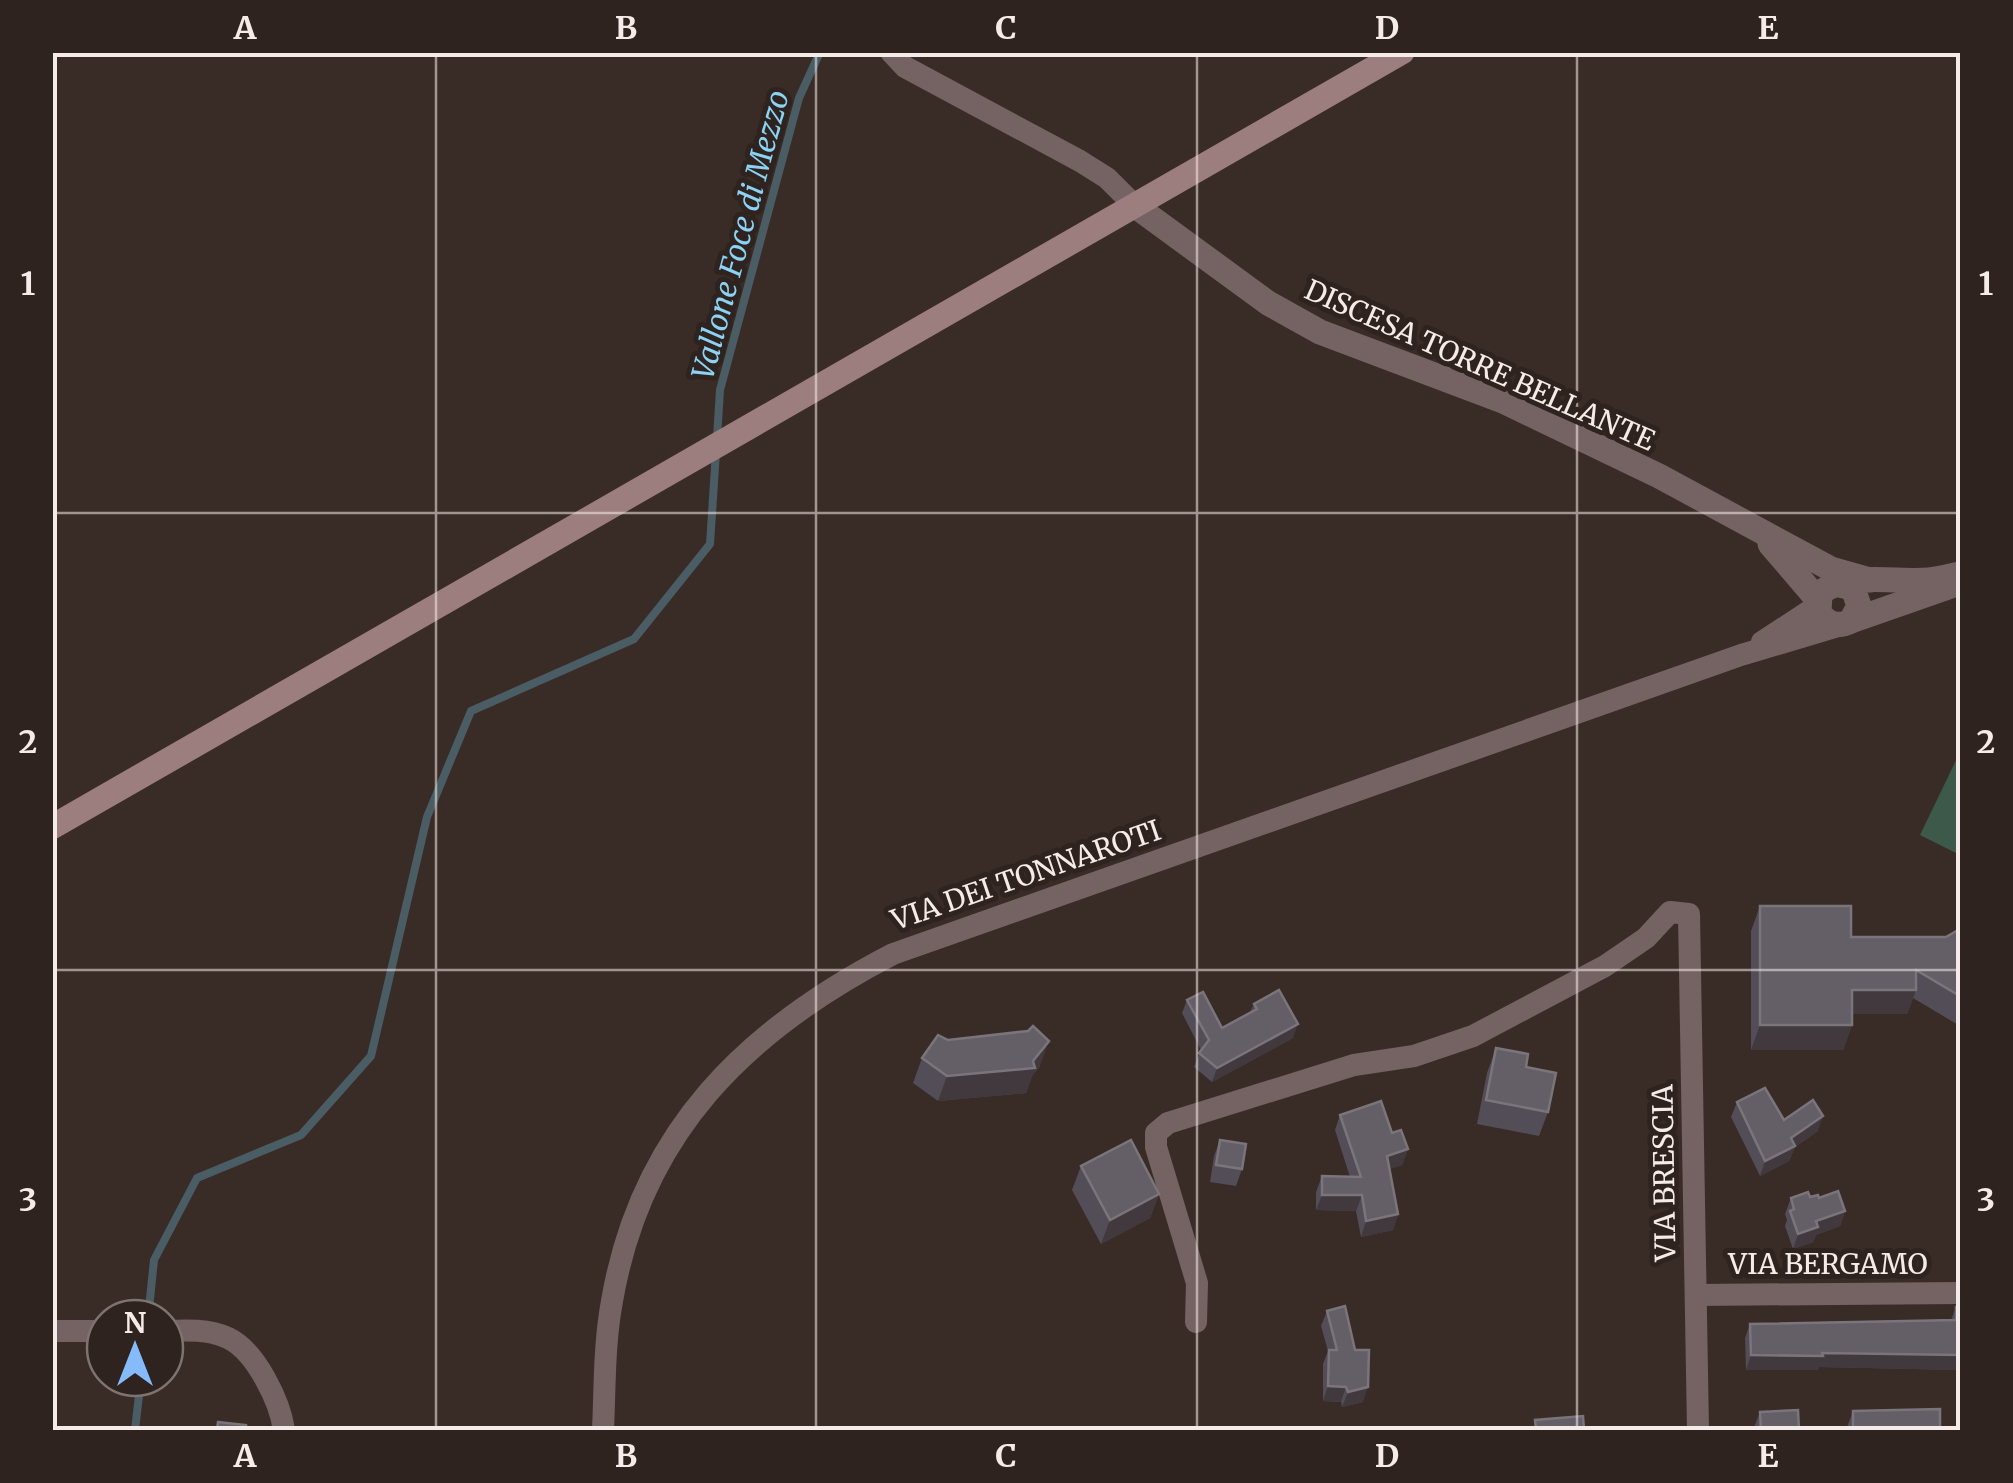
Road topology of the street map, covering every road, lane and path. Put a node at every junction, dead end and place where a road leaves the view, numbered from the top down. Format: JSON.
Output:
{"nodes":[{"id":1,"x":892,"y":52,"type":"edge"},
{"id":2,"x":1402,"y":52,"type":"edge"},
{"id":3,"x":1134,"y":205,"type":"junction"},
{"id":4,"x":1960,"y":574,"type":"edge"},
{"id":5,"x":1960,"y":583,"type":"edge"},
{"id":6,"x":1839,"y":587,"type":"junction"},
{"id":7,"x":1848,"y":623,"type":"junction"},
{"id":8,"x":1741,"y":655,"type":"junction"},
{"id":9,"x":52,"y":827,"type":"edge"},
{"id":10,"x":1960,"y":1293,"type":"edge"},
{"id":11,"x":1696,"y":1295,"type":"junction"},
{"id":12,"x":1196,"y":1322,"type":"dead end"},
{"id":13,"x":185,"y":1330,"type":"edge"},
{"id":14,"x":52,"y":1331,"type":"edge"},
{"id":15,"x":85,"y":1331,"type":"edge"},
{"id":16,"x":284,"y":1430,"type":"edge"},
{"id":17,"x":603,"y":1430,"type":"edge"},
{"id":18,"x":1698,"y":1430,"type":"edge"}],
"edges":[{"from":1,"to":3,"type":"street"},
{"from":2,"to":3,"type":"main road"},
{"from":3,"to":6,"type":"street","name":"DISCESA TORRE BELLANTE"},
{"from":3,"to":9,"type":"main road"},
{"from":4,"to":6,"type":"street"},
{"from":5,"to":7,"type":"street"},
{"from":6,"to":7,"type":"street"},
{"from":6,"to":7,"type":"street"},
{"from":6,"to":8,"type":"street"},
{"from":7,"to":8,"type":"street"},
{"from":8,"to":17,"type":"street","name":"VIA DEI TONNAROTI"},
{"from":10,"to":11,"type":"street","name":"VIA BERGAMO"},
{"from":11,"to":12,"type":"street","name":"VIA BRESCIA"},
{"from":11,"to":18,"type":"street","name":"VIA BRESCIA"},
{"from":13,"to":16,"type":"street"},
{"from":14,"to":15,"type":"street"}]}
